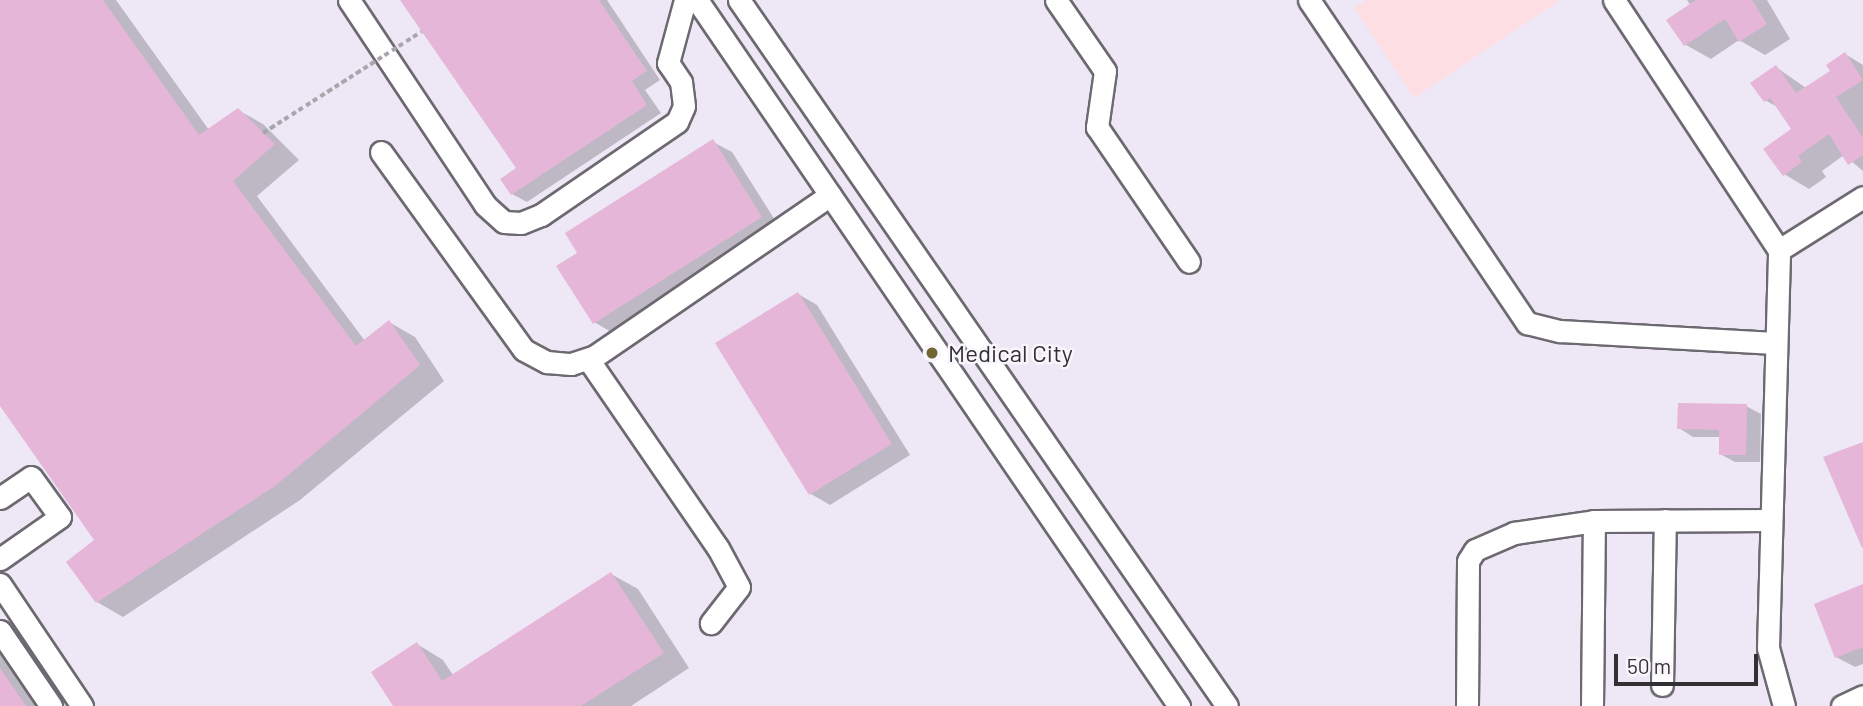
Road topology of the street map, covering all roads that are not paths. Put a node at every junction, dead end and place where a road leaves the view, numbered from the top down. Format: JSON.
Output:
{"nodes":[{"id":1,"x":349,"y":0,"type":"edge"},
{"id":2,"x":685,"y":0,"type":"edge"},
{"id":3,"x":696,"y":0,"type":"edge"},
{"id":4,"x":738,"y":0,"type":"edge"},
{"id":5,"x":1056,"y":0,"type":"edge"},
{"id":6,"x":1614,"y":0,"type":"edge"},
{"id":7,"x":1316,"y":2,"type":"edge"},
{"id":8,"x":381,"y":152,"type":"dead end"},
{"id":9,"x":830,"y":195,"type":"junction"},
{"id":10,"x":1863,"y":197,"type":"edge"},
{"id":11,"x":1779,"y":250,"type":"junction"},
{"id":12,"x":1189,"y":262,"type":"dead end"},
{"id":13,"x":1775,"y":342,"type":"junction"},
{"id":14,"x":588,"y":359,"type":"junction"},
{"id":15,"x":0,"y":498,"type":"edge"},
{"id":16,"x":1665,"y":520,"type":"junction"},
{"id":17,"x":1771,"y":520,"type":"junction"},
{"id":18,"x":1594,"y":521,"type":"junction"},
{"id":19,"x":0,"y":559,"type":"edge"},
{"id":20,"x":0,"y":584,"type":"edge"},
{"id":21,"x":711,"y":623,"type":"dead end"},
{"id":22,"x":0,"y":631,"type":"edge"},
{"id":23,"x":1662,"y":685,"type":"dead end"},
{"id":24,"x":1863,"y":696,"type":"edge"},
{"id":25,"x":51,"y":706,"type":"edge"},
{"id":26,"x":82,"y":706,"type":"edge"},
{"id":27,"x":1179,"y":706,"type":"edge"},
{"id":28,"x":1227,"y":706,"type":"edge"},
{"id":29,"x":1467,"y":706,"type":"edge"},
{"id":30,"x":1592,"y":706,"type":"edge"},
{"id":31,"x":1784,"y":706,"type":"edge"},
{"id":32,"x":1842,"y":706,"type":"edge"}],
"edges":[{"from":1,"to":2,"type":"street"},
{"from":3,"to":9,"type":"street"},
{"from":4,"to":28,"type":"street"},
{"from":5,"to":12,"type":"street"},
{"from":6,"to":11,"type":"street"},
{"from":7,"to":13,"type":"street"},
{"from":8,"to":14,"type":"street"},
{"from":9,"to":14,"type":"street"},
{"from":9,"to":27,"type":"street"},
{"from":10,"to":11,"type":"street"},
{"from":11,"to":13,"type":"street"},
{"from":13,"to":17,"type":"street"},
{"from":14,"to":21,"type":"street"},
{"from":15,"to":19,"type":"street"},
{"from":16,"to":17,"type":"street"},
{"from":16,"to":18,"type":"street"},
{"from":16,"to":23,"type":"street"},
{"from":17,"to":31,"type":"street"},
{"from":18,"to":29,"type":"street"},
{"from":18,"to":30,"type":"street"},
{"from":20,"to":26,"type":"street"},
{"from":22,"to":25,"type":"street"},
{"from":24,"to":32,"type":"street"}]}
